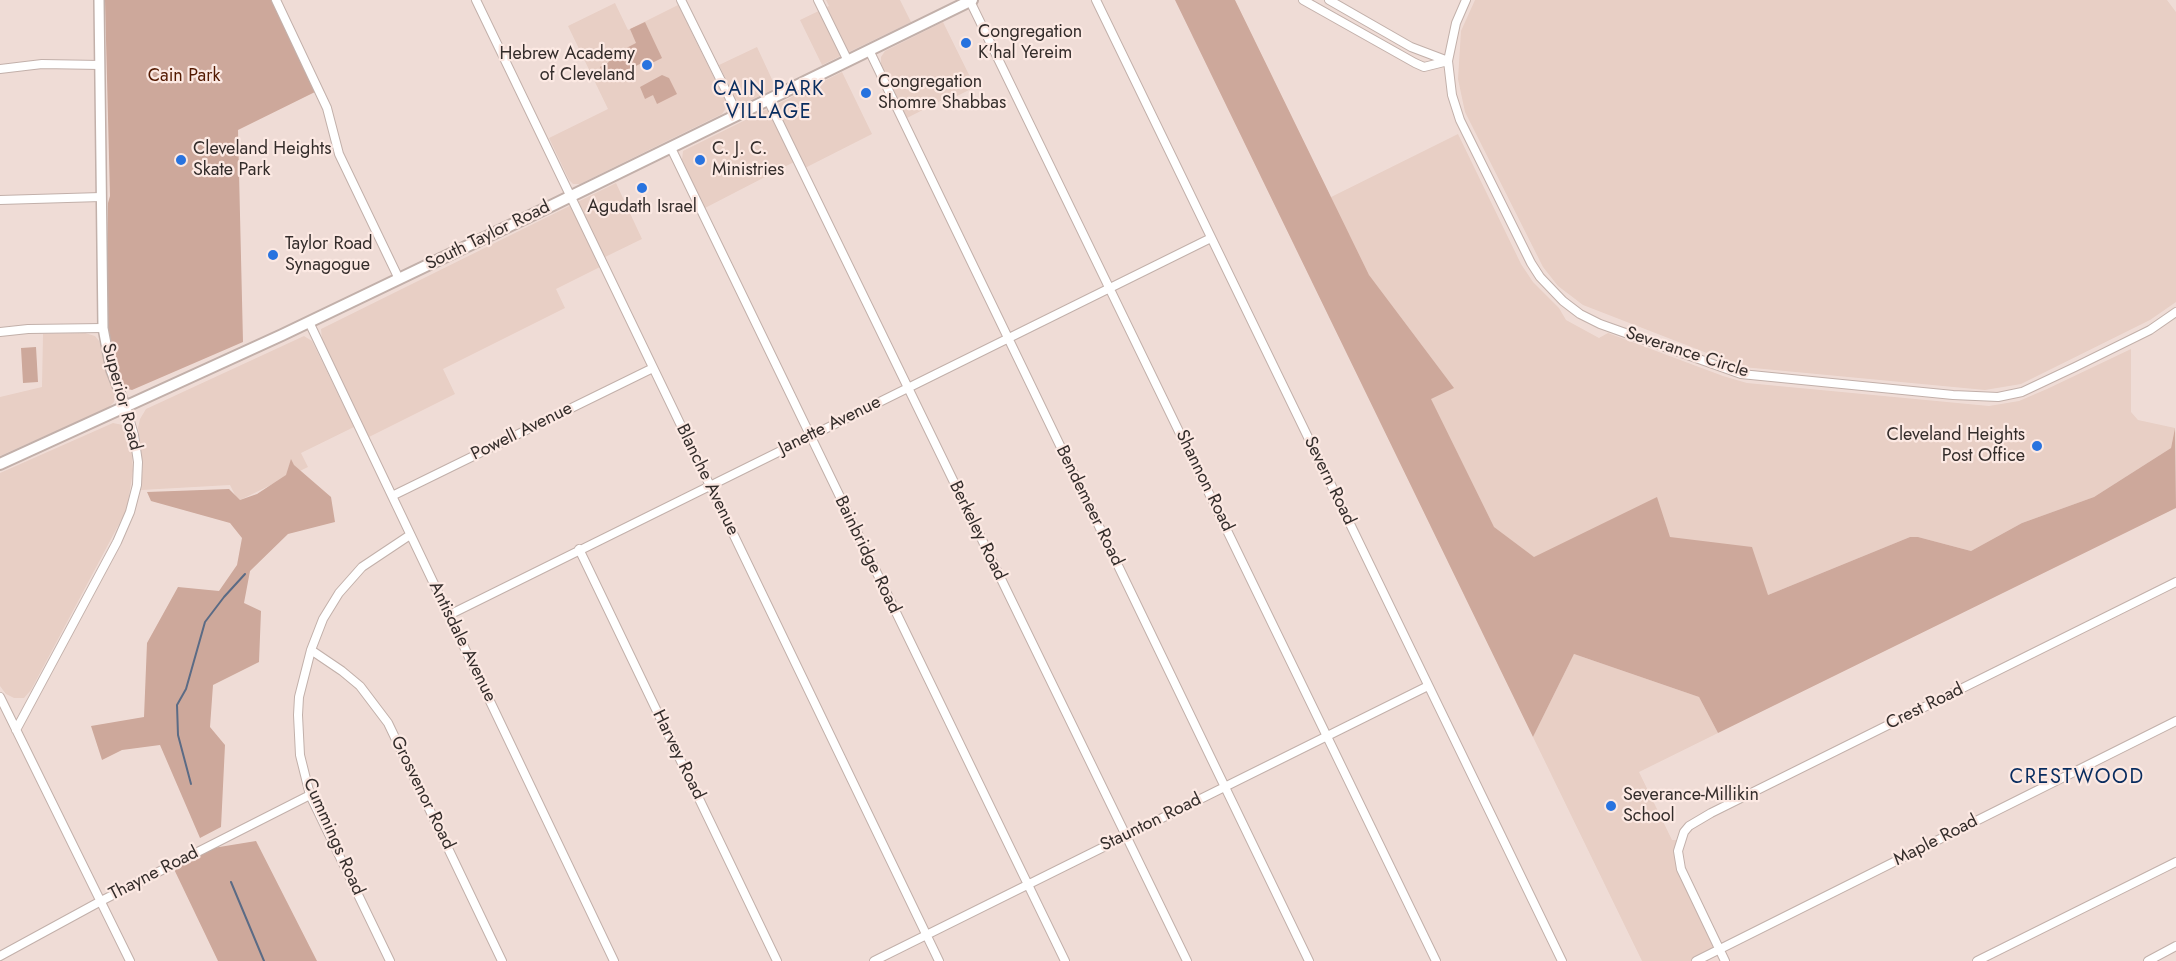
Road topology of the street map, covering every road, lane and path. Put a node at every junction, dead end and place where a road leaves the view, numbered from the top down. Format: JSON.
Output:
{"nodes":[{"id":1,"x":99,"y":0,"type":"edge"},
{"id":2,"x":276,"y":0,"type":"edge"},
{"id":3,"x":476,"y":0,"type":"edge"},
{"id":4,"x":681,"y":0,"type":"edge"},
{"id":5,"x":818,"y":0,"type":"edge"},
{"id":6,"x":971,"y":0,"type":"edge"},
{"id":7,"x":1096,"y":0,"type":"edge"},
{"id":8,"x":1304,"y":0,"type":"edge"},
{"id":9,"x":1329,"y":0,"type":"edge"},
{"id":10,"x":1466,"y":0,"type":"edge"},
{"id":11,"x":953,"y":4,"type":"edge"},
{"id":12,"x":869,"y":50,"type":"junction"},
{"id":13,"x":848,"y":61,"type":"junction"},
{"id":14,"x":1448,"y":61,"type":"junction"},
{"id":15,"x":100,"y":65,"type":"junction"},
{"id":16,"x":0,"y":69,"type":"edge"},
{"id":17,"x":768,"y":100,"type":"junction"},
{"id":18,"x":738,"y":115,"type":"junction"},
{"id":19,"x":671,"y":148,"type":"junction"},
{"id":20,"x":571,"y":196,"type":"junction"},
{"id":21,"x":101,"y":197,"type":"junction"},
{"id":22,"x":0,"y":200,"type":"edge"},
{"id":23,"x":1211,"y":238,"type":"junction"},
{"id":24,"x":399,"y":279,"type":"junction"},
{"id":25,"x":1110,"y":288,"type":"junction"},
{"id":26,"x":2174,"y":314,"type":"edge"},
{"id":27,"x":309,"y":322,"type":"junction"},
{"id":28,"x":2176,"y":326,"type":"edge"},
{"id":29,"x":103,"y":328,"type":"junction"},
{"id":30,"x":0,"y":332,"type":"edge"},
{"id":31,"x":1008,"y":338,"type":"junction"},
{"id":32,"x":653,"y":368,"type":"junction"},
{"id":33,"x":908,"y":387,"type":"junction"},
{"id":34,"x":126,"y":408,"type":"junction"},
{"id":35,"x":809,"y":435,"type":"junction"},
{"id":36,"x":0,"y":464,"type":"edge"},
{"id":37,"x":710,"y":485,"type":"junction"},
{"id":38,"x":392,"y":496,"type":"junction"},
{"id":39,"x":410,"y":535,"type":"junction"},
{"id":40,"x":579,"y":549,"type":"junction"},
{"id":41,"x":2176,"y":582,"type":"edge"},
{"id":42,"x":449,"y":615,"type":"junction"},
{"id":43,"x":310,"y":650,"type":"junction"},
{"id":44,"x":1428,"y":686,"type":"junction"},
{"id":45,"x":0,"y":697,"type":"edge"},
{"id":46,"x":2176,"y":721,"type":"edge"},
{"id":47,"x":16,"y":730,"type":"junction"},
{"id":48,"x":1327,"y":736,"type":"junction"},
{"id":49,"x":1225,"y":787,"type":"junction"},
{"id":50,"x":310,"y":795,"type":"junction"},
{"id":51,"x":1126,"y":836,"type":"junction"},
{"id":52,"x":2176,"y":862,"type":"edge"},
{"id":53,"x":1027,"y":884,"type":"junction"},
{"id":54,"x":101,"y":901,"type":"junction"},
{"id":55,"x":926,"y":936,"type":"junction"},
{"id":56,"x":2176,"y":946,"type":"edge"},
{"id":57,"x":1720,"y":949,"type":"junction"},
{"id":58,"x":0,"y":956,"type":"edge"},
{"id":59,"x":130,"y":961,"type":"edge"},
{"id":60,"x":390,"y":961,"type":"edge"},
{"id":61,"x":502,"y":961,"type":"edge"},
{"id":62,"x":614,"y":961,"type":"edge"},
{"id":63,"x":777,"y":961,"type":"edge"},
{"id":64,"x":874,"y":961,"type":"edge"},
{"id":65,"x":939,"y":961,"type":"edge"},
{"id":66,"x":1065,"y":961,"type":"edge"},
{"id":67,"x":1187,"y":961,"type":"edge"},
{"id":68,"x":1309,"y":961,"type":"edge"},
{"id":69,"x":1436,"y":961,"type":"edge"},
{"id":70,"x":1562,"y":961,"type":"edge"},
{"id":71,"x":1696,"y":961,"type":"edge"},
{"id":72,"x":1725,"y":961,"type":"edge"},
{"id":73,"x":1977,"y":961,"type":"edge"},
{"id":74,"x":2148,"y":961,"type":"edge"}],
"edges":[{"from":1,"to":15,"type":"street","name":"Superior Road"},
{"from":2,"to":24,"type":"street"},
{"from":3,"to":20,"type":"street","name":"Blanche Avenue"},
{"from":4,"to":18,"type":"street"},
{"from":5,"to":13,"type":"street"},
{"from":6,"to":11,"type":"main road","name":"South Taylor Road"},
{"from":6,"to":25,"type":"street","name":"Shannon Road"},
{"from":7,"to":23,"type":"street","name":"Severn Road"},
{"from":8,"to":14,"type":"street"},
{"from":9,"to":14,"type":"street"},
{"from":10,"to":14,"type":"street","name":"Severance Circle"},
{"from":11,"to":12,"type":"main road","name":"South Taylor Road"},
{"from":12,"to":13,"type":"main road","name":"South Taylor Road"},
{"from":12,"to":31,"type":"street","name":"Bendemeer Road"},
{"from":13,"to":17,"type":"main road","name":"South Taylor Road"},
{"from":14,"to":26,"type":"street","name":"Severance Circle"},
{"from":15,"to":16,"type":"street"},
{"from":15,"to":21,"type":"street","name":"Superior Road"},
{"from":17,"to":18,"type":"main road","name":"South Taylor Road"},
{"from":17,"to":33,"type":"street","name":"Berkeley Road"},
{"from":18,"to":19,"type":"main road","name":"South Taylor Road"},
{"from":19,"to":20,"type":"main road","name":"South Taylor Road"},
{"from":19,"to":35,"type":"street","name":"Bainbridge Road"},
{"from":20,"to":24,"type":"main road","name":"South Taylor Road"},
{"from":20,"to":32,"type":"street","name":"Blanche Avenue"},
{"from":21,"to":22,"type":"street"},
{"from":21,"to":29,"type":"street","name":"Superior Road"},
{"from":23,"to":25,"type":"street","name":"Janette Avenue"},
{"from":23,"to":44,"type":"street","name":"Severn Road"},
{"from":24,"to":27,"type":"main road","name":"South Taylor Road"},
{"from":25,"to":31,"type":"street","name":"Janette Avenue"},
{"from":25,"to":48,"type":"street","name":"Shannon Road"},
{"from":26,"to":28,"type":"street"},
{"from":27,"to":34,"type":"main road","name":"South Taylor Road"},
{"from":27,"to":38,"type":"street","name":"Antisdale Avenue"},
{"from":29,"to":30,"type":"street"},
{"from":29,"to":34,"type":"street","name":"Superior Road"},
{"from":31,"to":33,"type":"street","name":"Janette Avenue"},
{"from":31,"to":49,"type":"street","name":"Bendemeer Road"},
{"from":32,"to":37,"type":"street","name":"Blanche Avenue"},
{"from":32,"to":38,"type":"street","name":"Powell Avenue"},
{"from":33,"to":35,"type":"street","name":"Janette Avenue"},
{"from":33,"to":51,"type":"street","name":"Berkeley Road"},
{"from":34,"to":36,"type":"main road","name":"South Taylor Road"},
{"from":34,"to":47,"type":"street","name":"Superior Road"},
{"from":35,"to":37,"type":"street","name":"Janette Avenue"},
{"from":35,"to":53,"type":"street","name":"Bainbridge Road"},
{"from":37,"to":40,"type":"street","name":"Janette Avenue"},
{"from":37,"to":55,"type":"street","name":"Blanche Avenue"},
{"from":38,"to":39,"type":"street","name":"Antisdale Avenue"},
{"from":39,"to":42,"type":"street","name":"Antisdale Avenue"},
{"from":39,"to":43,"type":"street","name":"Cummings Road"},
{"from":40,"to":42,"type":"street","name":"Janette Avenue"},
{"from":40,"to":63,"type":"street","name":"Harvey Road"},
{"from":41,"to":57,"type":"street","name":"Crest Road"},
{"from":42,"to":62,"type":"street","name":"Antisdale Avenue"},
{"from":43,"to":50,"type":"street","name":"Cummings Road"},
{"from":43,"to":61,"type":"street","name":"Grosvenor Road"},
{"from":44,"to":48,"type":"street","name":"Staunton Road"},
{"from":44,"to":70,"type":"street","name":"Severn Road"},
{"from":45,"to":47,"type":"street"},
{"from":46,"to":57,"type":"street","name":"Maple Road"},
{"from":47,"to":54,"type":"street"},
{"from":48,"to":49,"type":"street","name":"Staunton Road"},
{"from":48,"to":69,"type":"street","name":"Shannon Road"},
{"from":49,"to":51,"type":"street","name":"Staunton Road"},
{"from":49,"to":68,"type":"street","name":"Bendemeer Road"},
{"from":50,"to":54,"type":"street","name":"Thayne Road"},
{"from":50,"to":60,"type":"street","name":"Cummings Road"},
{"from":51,"to":53,"type":"street","name":"Staunton Road"},
{"from":51,"to":67,"type":"street","name":"Berkeley Road"},
{"from":52,"to":73,"type":"street"},
{"from":53,"to":55,"type":"street","name":"Staunton Road"},
{"from":53,"to":66,"type":"street","name":"Bainbridge Road"},
{"from":54,"to":58,"type":"street","name":"Thayne Road"},
{"from":54,"to":59,"type":"street"},
{"from":55,"to":64,"type":"street","name":"Staunton Road"},
{"from":55,"to":65,"type":"street","name":"Blanche Avenue"},
{"from":56,"to":74,"type":"street"},
{"from":57,"to":71,"type":"street","name":"Maple Road"},
{"from":57,"to":72,"type":"street"}]}
